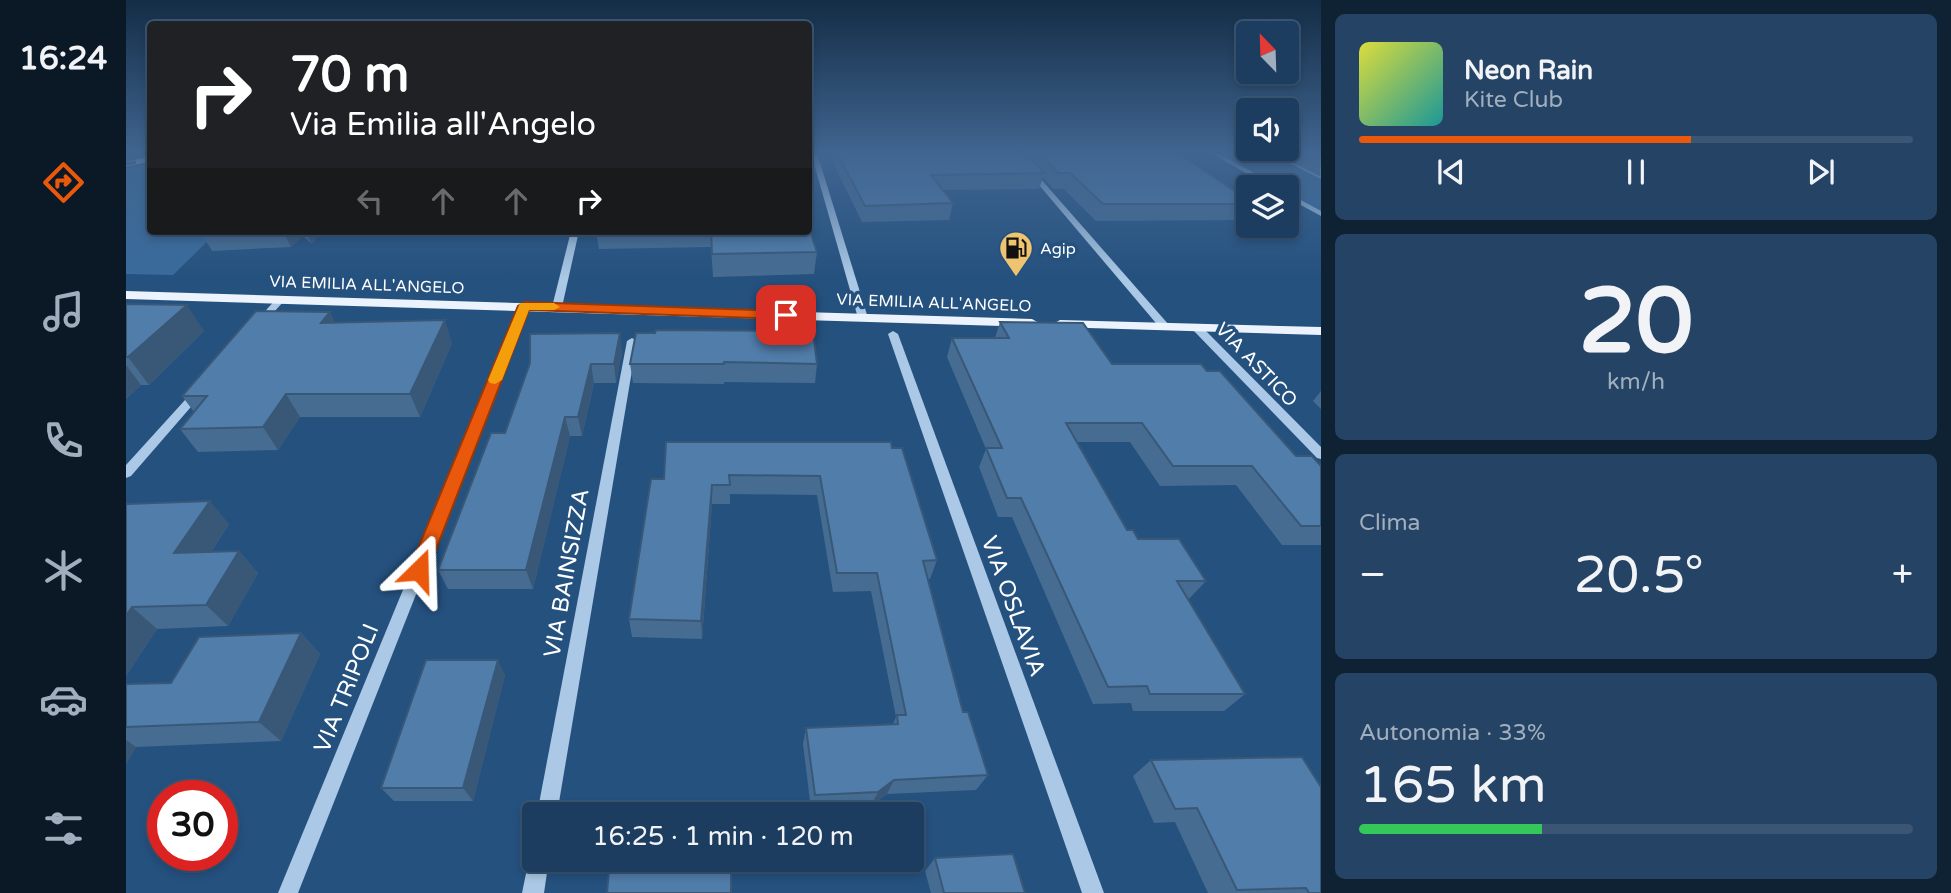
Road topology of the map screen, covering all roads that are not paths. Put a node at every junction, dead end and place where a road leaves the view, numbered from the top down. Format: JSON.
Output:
{"nodes":[{"id":1,"x":826,"y":195,"type":"edge"},
{"id":2,"x":1052,"y":195,"type":"edge"},
{"id":3,"x":1299,"y":201,"type":"edge"},
{"id":4,"x":1321,"y":214,"type":"edge"},
{"id":5,"x":574,"y":235,"type":"edge"},
{"id":6,"x":126,"y":295,"type":"edge"},
{"id":7,"x":281,"y":299,"type":"junction"},
{"id":8,"x":525,"y":306,"type":"junction"},
{"id":9,"x":557,"y":307,"type":"junction"},
{"id":10,"x":863,"y":318,"type":"junction"},
{"id":11,"x":1165,"y":327,"type":"junction"},
{"id":12,"x":1196,"y":327,"type":"junction"},
{"id":13,"x":1321,"y":331,"type":"edge"},
{"id":14,"x":893,"y":334,"type":"dead end"},
{"id":15,"x":249,"y":335,"type":"edge"},
{"id":16,"x":632,"y":341,"type":"edge"},
{"id":17,"x":205,"y":384,"type":"edge"},
{"id":18,"x":1321,"y":455,"type":"edge"},
{"id":19,"x":126,"y":473,"type":"edge"},
{"id":20,"x":549,"y":802,"type":"edge"},
{"id":21,"x":537,"y":872,"type":"edge"},
{"id":22,"x":288,"y":893,"type":"edge"},
{"id":23,"x":533,"y":893,"type":"edge"},
{"id":24,"x":1093,"y":893,"type":"edge"}],
"edges":[{"from":1,"to":10,"type":"street"},
{"from":2,"to":11,"type":"street"},
{"from":3,"to":4,"type":"street"},
{"from":5,"to":9,"type":"street"},
{"from":6,"to":7,"type":"main road","name":"VIA EMILIA ALL'ANGELO"},
{"from":7,"to":8,"type":"main road","name":"VIA EMILIA ALL'ANGELO"},
{"from":7,"to":15,"type":"street"},
{"from":8,"to":9,"type":"main road","name":"VIA EMILIA ALL'ANGELO"},
{"from":8,"to":22,"type":"street","name":"VIA TRIPOLI"},
{"from":9,"to":10,"type":"main road","name":"VIA EMILIA ALL'ANGELO"},
{"from":10,"to":11,"type":"main road","name":"VIA EMILIA ALL'ANGELO"},
{"from":11,"to":12,"type":"main road","name":"VIA EMILIA ALL'ANGELO"},
{"from":12,"to":13,"type":"main road","name":"VIA EMILIA ALL'ANGELO"},
{"from":12,"to":18,"type":"street","name":"VIA ASTICO"},
{"from":14,"to":24,"type":"street","name":"VIA OSLAVIA"},
{"from":16,"to":20,"type":"street","name":"VIA BAINSIZZA"},
{"from":17,"to":19,"type":"street"},
{"from":21,"to":23,"type":"street"}]}
